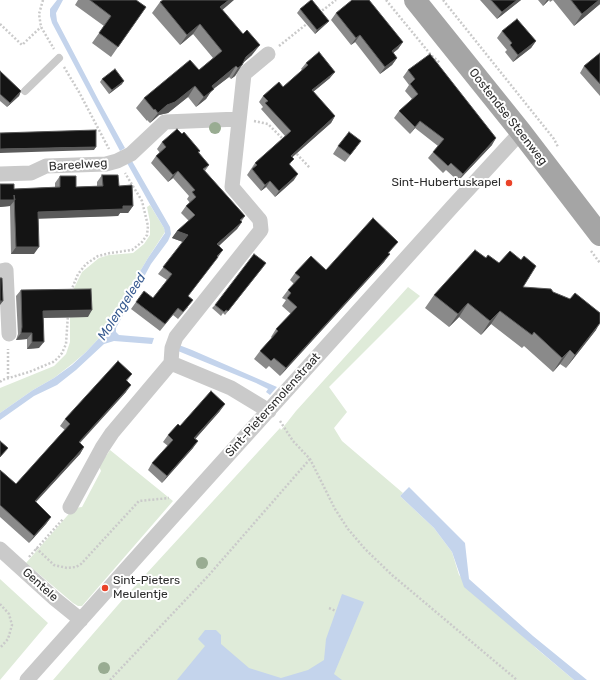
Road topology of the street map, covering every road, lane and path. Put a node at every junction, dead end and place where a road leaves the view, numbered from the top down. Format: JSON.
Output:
{"nodes":[{"id":1,"x":44,"y":0,"type":"edge"},
{"id":2,"x":336,"y":0,"type":"edge"},
{"id":3,"x":415,"y":0,"type":"edge"},
{"id":4,"x":318,"y":15,"type":"edge"},
{"id":5,"x":312,"y":20,"type":"edge"},
{"id":6,"x":0,"y":24,"type":"edge"},
{"id":7,"x":41,"y":27,"type":"junction"},
{"id":8,"x":268,"y":54,"type":"joint"},
{"id":9,"x":59,"y":58,"type":"junction"},
{"id":10,"x":25,"y":91,"type":"dead end"},
{"id":11,"x":239,"y":119,"type":"junction"},
{"id":12,"x":521,"y":132,"type":"junction"},
{"id":13,"x":284,"y":140,"type":"edge"},
{"id":14,"x":289,"y":146,"type":"edge"},
{"id":15,"x":117,"y":162,"type":"junction"},
{"id":16,"x":310,"y":168,"type":"dead end"},
{"id":17,"x":0,"y":174,"type":"edge"},
{"id":18,"x":600,"y":235,"type":"edge"},
{"id":19,"x":0,"y":271,"type":"edge"},
{"id":20,"x":70,"y":297,"type":"edge"},
{"id":21,"x":68,"y":312,"type":"edge"},
{"id":22,"x":9,"y":334,"type":"joint"},
{"id":23,"x":171,"y":363,"type":"junction"},
{"id":24,"x":8,"y":378,"type":"junction"},
{"id":25,"x":1,"y":380,"type":"edge"},
{"id":26,"x":273,"y":415,"type":"junction"},
{"id":27,"x":310,"y":459,"type":"junction"},
{"id":28,"x":172,"y":498,"type":"dead end"},
{"id":29,"x":70,"y":507,"type":"joint"},
{"id":30,"x":36,"y":548,"type":"junction"},
{"id":31,"x":0,"y":549,"type":"edge"},
{"id":32,"x":20,"y":566,"type":"junction"},
{"id":33,"x":0,"y":604,"type":"edge"},
{"id":34,"x":329,"y":608,"type":"dead end"},
{"id":35,"x":336,"y":611,"type":"dead end"},
{"id":36,"x":80,"y":620,"type":"junction"},
{"id":37,"x":0,"y":648,"type":"edge"},
{"id":38,"x":27,"y":680,"type":"edge"},
{"id":39,"x":110,"y":680,"type":"edge"},
{"id":40,"x":517,"y":680,"type":"edge"}],
"edges":[{"from":1,"to":7,"type":"path"},
{"from":2,"to":4,"type":"path"},
{"from":3,"to":12,"type":"main road","name":"Oostendse Steenweg"},
{"from":5,"to":8,"type":"path"},
{"from":6,"to":7,"type":"path"},
{"from":7,"to":9,"type":"path"},
{"from":8,"to":11,"type":"street"},
{"from":9,"to":10,"type":"lane"},
{"from":9,"to":15,"type":"path"},
{"from":11,"to":13,"type":"path"},
{"from":11,"to":15,"type":"street","name":"Bareelweg"},
{"from":11,"to":23,"type":"street"},
{"from":12,"to":18,"type":"main road","name":"Oostendse Steenweg"},
{"from":12,"to":26,"type":"street","name":"Sint-Pietersmolenstraat"},
{"from":14,"to":16,"type":"path"},
{"from":15,"to":17,"type":"street","name":"Bareelweg"},
{"from":15,"to":20,"type":"path"},
{"from":19,"to":22,"type":"street"},
{"from":21,"to":24,"type":"path"},
{"from":22,"to":24,"type":"path"},
{"from":23,"to":26,"type":"street"},
{"from":23,"to":29,"type":"street"},
{"from":24,"to":25,"type":"path"},
{"from":26,"to":27,"type":"path"},
{"from":26,"to":36,"type":"street","name":"Sint-Pietersmolenstraat"},
{"from":27,"to":39,"type":"path"},
{"from":27,"to":40,"type":"path"},
{"from":28,"to":30,"type":"path"},
{"from":29,"to":30,"type":"path"},
{"from":30,"to":32,"type":"path"},
{"from":31,"to":32,"type":"street","name":"Gentele"},
{"from":32,"to":36,"type":"street","name":"Gentele"},
{"from":33,"to":37,"type":"path"},
{"from":34,"to":35,"type":"path"},
{"from":36,"to":38,"type":"street","name":"Sint-Pietersmolenstraat"}]}
